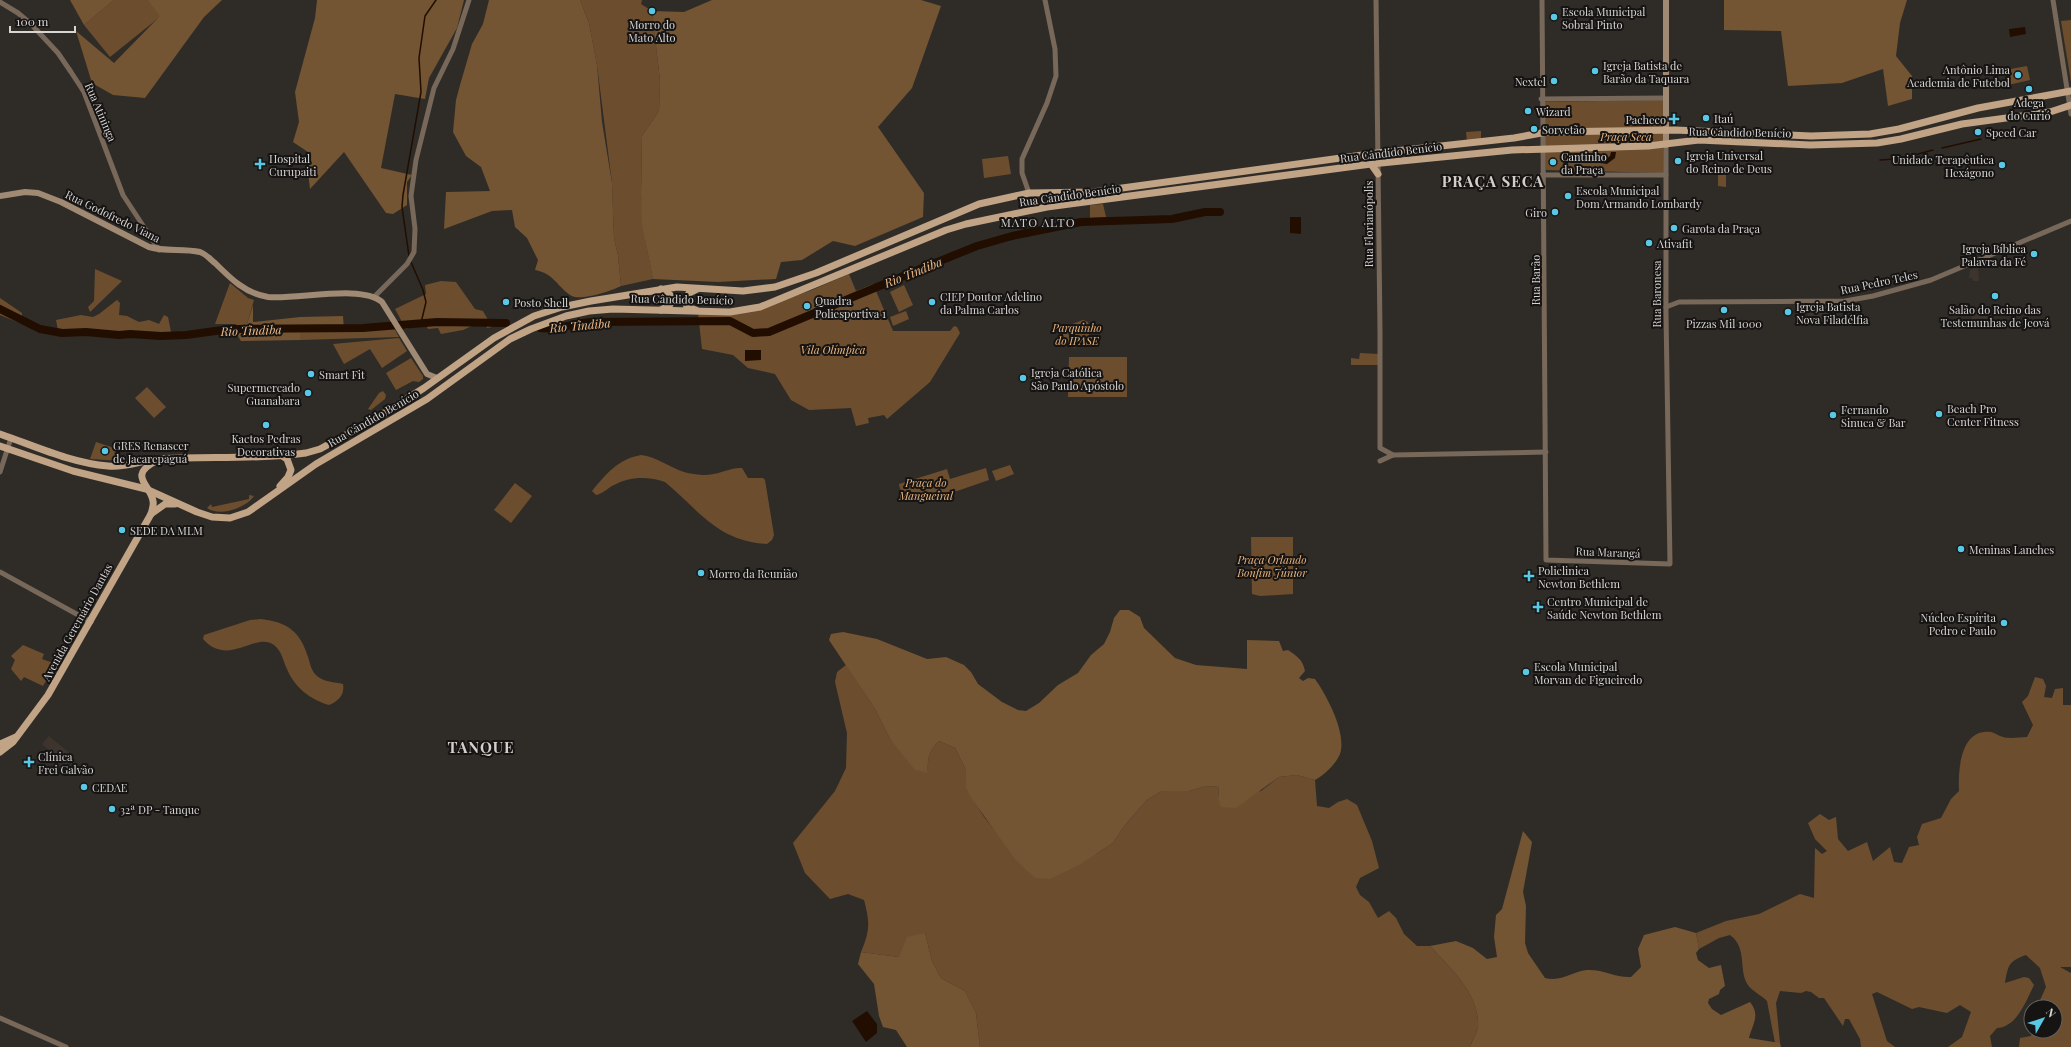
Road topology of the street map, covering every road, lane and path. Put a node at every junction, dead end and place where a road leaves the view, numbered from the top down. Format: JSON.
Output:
{"nodes":[{"id":1,"x":470,"y":0,"type":"edge"},
{"id":2,"x":1045,"y":0,"type":"edge"},
{"id":3,"x":1376,"y":0,"type":"edge"},
{"id":4,"x":1542,"y":0,"type":"edge"},
{"id":5,"x":1666,"y":0,"type":"edge"},
{"id":6,"x":2053,"y":0,"type":"edge"},
{"id":7,"x":0,"y":2,"type":"edge"},
{"id":8,"x":2069,"y":92,"type":"edge"},
{"id":9,"x":1541,"y":98,"type":"junction"},
{"id":10,"x":1665,"y":98,"type":"junction"},
{"id":11,"x":2070,"y":105,"type":"edge"},
{"id":12,"x":2071,"y":114,"type":"edge"},
{"id":13,"x":1666,"y":130,"type":"junction"},
{"id":14,"x":1542,"y":132,"type":"junction"},
{"id":15,"x":1666,"y":145,"type":"junction"},
{"id":16,"x":1542,"y":150,"type":"junction"},
{"id":17,"x":1377,"y":153,"type":"junction"},
{"id":18,"x":1374,"y":164,"type":"junction"},
{"id":19,"x":1378,"y":174,"type":"joint"},
{"id":20,"x":1542,"y":175,"type":"junction"},
{"id":21,"x":1666,"y":175,"type":"junction"},
{"id":22,"x":1029,"y":193,"type":"junction"},
{"id":23,"x":0,"y":196,"type":"edge"},
{"id":24,"x":2071,"y":221,"type":"edge"},
{"id":25,"x":159,"y":250,"type":"junction"},
{"id":26,"x":661,"y":289,"type":"junction"},
{"id":27,"x":699,"y":289,"type":"junction"},
{"id":28,"x":1666,"y":294,"type":"junction"},
{"id":29,"x":374,"y":297,"type":"junction"},
{"id":30,"x":1679,"y":302,"type":"junction"},
{"id":31,"x":1666,"y":307,"type":"junction"},
{"id":32,"x":660,"y":310,"type":"junction"},
{"id":33,"x":706,"y":312,"type":"junction"},
{"id":34,"x":427,"y":374,"type":"junction"},
{"id":35,"x":437,"y":378,"type":"junction"},
{"id":36,"x":427,"y":386,"type":"junction"},
{"id":37,"x":0,"y":434,"type":"edge"},
{"id":38,"x":11,"y":438,"type":"junction"},
{"id":39,"x":0,"y":446,"type":"edge"},
{"id":40,"x":8,"y":449,"type":"junction"},
{"id":41,"x":1546,"y":452,"type":"junction"},
{"id":42,"x":280,"y":455,"type":"junction"},
{"id":43,"x":1394,"y":455,"type":"junction"},
{"id":44,"x":159,"y":459,"type":"junction"},
{"id":45,"x":1380,"y":461,"type":"dead end"},
{"id":46,"x":0,"y":472,"type":"edge"},
{"id":47,"x":146,"y":489,"type":"junction"},
{"id":48,"x":269,"y":498,"type":"junction"},
{"id":49,"x":181,"y":505,"type":"junction"},
{"id":50,"x":151,"y":514,"type":"junction"},
{"id":51,"x":1546,"y":560,"type":"joint"},
{"id":52,"x":1670,"y":564,"type":"joint"},
{"id":53,"x":0,"y":572,"type":"edge"},
{"id":54,"x":91,"y":622,"type":"junction"},
{"id":55,"x":16,"y":737,"type":"junction"},
{"id":56,"x":0,"y":744,"type":"edge"},
{"id":57,"x":0,"y":752,"type":"edge"},
{"id":58,"x":0,"y":1018,"type":"edge"},
{"id":59,"x":66,"y":1047,"type":"edge"}],
"edges":[{"from":1,"to":29,"type":"street"},
{"from":2,"to":22,"type":"street"},
{"from":3,"to":17,"type":"street"},
{"from":4,"to":9,"type":"street","name":"Rua Barão"},
{"from":5,"to":10,"type":"main road","name":"Rua Baronesa"},
{"from":6,"to":8,"type":"street"},
{"from":7,"to":25,"type":"street","name":"Rua Atininga"},
{"from":8,"to":11,"type":"street"},
{"from":8,"to":13,"type":"main road","name":"Rua Cândido Benício"},
{"from":9,"to":10,"type":"street"},
{"from":9,"to":14,"type":"street","name":"Rua Barão"},
{"from":10,"to":13,"type":"main road","name":"Rua Baronesa"},
{"from":11,"to":12,"type":"street"},
{"from":11,"to":15,"type":"main road","name":"Rua Cândido Benício"},
{"from":13,"to":14,"type":"main road","name":"Rua Cândido Benício"},
{"from":13,"to":15,"type":"main road","name":"Rua Baronesa"},
{"from":14,"to":16,"type":"street","name":"Rua Barão"},
{"from":14,"to":17,"type":"main road","name":"Rua Cândido Benício"},
{"from":15,"to":16,"type":"main road","name":"Rua Cândido Benício"},
{"from":15,"to":21,"type":"street","name":"Rua Baronesa"},
{"from":16,"to":18,"type":"main road","name":"Rua Cândido Benício"},
{"from":16,"to":20,"type":"street","name":"Rua Barão"},
{"from":17,"to":18,"type":"street"},
{"from":17,"to":22,"type":"main road","name":"Rua Cândido Benício"},
{"from":18,"to":19,"type":"main road"},
{"from":18,"to":33,"type":"main road","name":"Rua Cândido Benício"},
{"from":19,"to":43,"type":"street","name":"Rua Florianópolis"},
{"from":20,"to":21,"type":"street"},
{"from":20,"to":41,"type":"street","name":"Rua Barão"},
{"from":21,"to":28,"type":"street","name":"Rua Baronesa"},
{"from":22,"to":27,"type":"main road","name":"Rua Cândido Benício"},
{"from":23,"to":25,"type":"main road","name":"Rua Godofredo Viana"},
{"from":24,"to":30,"type":"street","name":"Rua Pedro Teles"},
{"from":25,"to":29,"type":"main road","name":"Rua Godofredo Viana"},
{"from":26,"to":27,"type":"main road","name":"Rua Cândido Benício"},
{"from":26,"to":32,"type":"main road"},
{"from":26,"to":35,"type":"main road","name":"Rua Cândido Benício"},
{"from":27,"to":33,"type":"main road"},
{"from":28,"to":30,"type":"street"},
{"from":28,"to":31,"type":"street","name":"Rua Baronesa"},
{"from":29,"to":34,"type":"main road"},
{"from":30,"to":31,"type":"street","name":"Rua Pedro Teles"},
{"from":31,"to":52,"type":"street","name":"Rua Baronesa"},
{"from":32,"to":33,"type":"main road","name":"Rua Cândido Benício"},
{"from":32,"to":48,"type":"main road","name":"Rua Cândido Benício"},
{"from":34,"to":35,"type":"main road"},
{"from":34,"to":36,"type":"main road"},
{"from":35,"to":36,"type":"main road","name":"Rua Cândido Benício"},
{"from":36,"to":42,"type":"main road","name":"Rua Cândido Benício"},
{"from":37,"to":38,"type":"main road","name":"Rua Cândido Benício"},
{"from":38,"to":40,"type":"street"},
{"from":38,"to":44,"type":"main road","name":"Rua Cândido Benício"},
{"from":39,"to":40,"type":"main road","name":"Rua Cândido Benício"},
{"from":40,"to":46,"type":"street"},
{"from":40,"to":47,"type":"main road","name":"Rua Cândido Benício"},
{"from":41,"to":43,"type":"street"},
{"from":41,"to":51,"type":"street","name":"Rua Barão"},
{"from":42,"to":44,"type":"main road","name":"Rua Cândido Benício"},
{"from":42,"to":48,"type":"main road"},
{"from":43,"to":45,"type":"street"},
{"from":44,"to":47,"type":"main road"},
{"from":47,"to":49,"type":"main road","name":"Rua Cândido Benício"},
{"from":47,"to":50,"type":"main road"},
{"from":48,"to":49,"type":"main road","name":"Rua Cândido Benício"},
{"from":49,"to":50,"type":"main road"},
{"from":50,"to":54,"type":"main road","name":"Avenida Geremário Dantas"},
{"from":51,"to":52,"type":"street","name":"Rua Marangá"},
{"from":53,"to":54,"type":"street"},
{"from":54,"to":55,"type":"main road","name":"Avenida Geremário Dantas"},
{"from":55,"to":56,"type":"main road","name":"Avenida Geremário Dantas"},
{"from":55,"to":57,"type":"main road","name":"Avenida Geremário Dantas"},
{"from":58,"to":59,"type":"street"}]}
